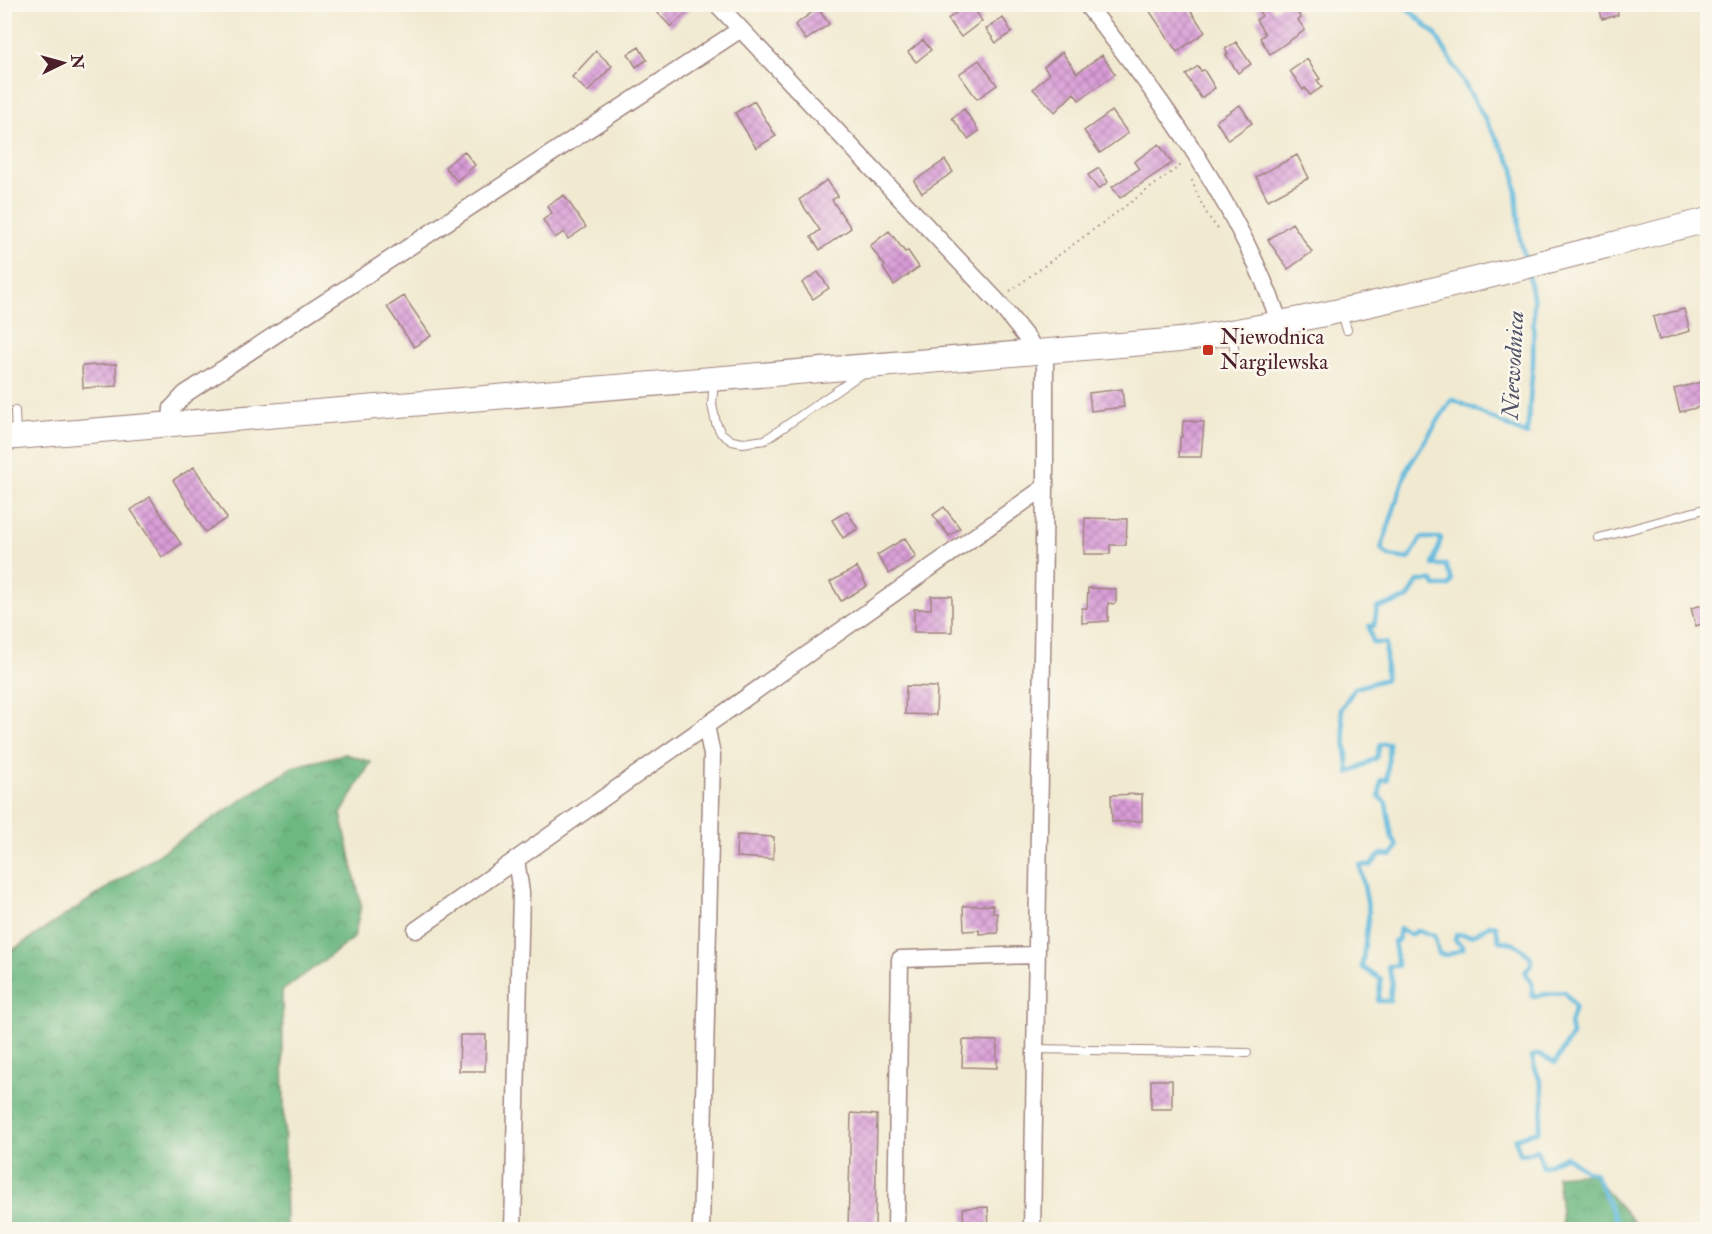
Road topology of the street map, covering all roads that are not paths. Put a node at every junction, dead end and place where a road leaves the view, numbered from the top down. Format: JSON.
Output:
{"nodes":[{"id":1,"x":717,"y":4,"type":"edge"},
{"id":2,"x":1086,"y":4,"type":"edge"},
{"id":3,"x":741,"y":29,"type":"junction"},
{"id":4,"x":1707,"y":220,"type":"edge"},
{"id":5,"x":1280,"y":324,"type":"junction"},
{"id":6,"x":1039,"y":353,"type":"junction"},
{"id":7,"x":872,"y":366,"type":"junction"},
{"id":8,"x":714,"y":379,"type":"junction"},
{"id":9,"x":15,"y":411,"type":"dead end"},
{"id":10,"x":171,"y":424,"type":"junction"},
{"id":11,"x":10,"y":437,"type":"edge"},
{"id":12,"x":1045,"y":487,"type":"junction"},
{"id":13,"x":1707,"y":508,"type":"edge"},
{"id":14,"x":1599,"y":537,"type":"dead end"},
{"id":15,"x":706,"y":726,"type":"junction"},
{"id":16,"x":516,"y":860,"type":"junction"},
{"id":17,"x":416,"y":930,"type":"dead end"},
{"id":18,"x":1037,"y":955,"type":"junction"},
{"id":19,"x":1035,"y":1049,"type":"junction"},
{"id":20,"x":1247,"y":1053,"type":"dead end"},
{"id":21,"x":513,"y":1230,"type":"edge"},
{"id":22,"x":701,"y":1230,"type":"edge"},
{"id":23,"x":897,"y":1230,"type":"edge"},
{"id":24,"x":1032,"y":1230,"type":"edge"}],
"edges":[{"from":1,"to":3,"type":"street"},
{"from":2,"to":5,"type":"street"},
{"from":3,"to":6,"type":"street"},
{"from":3,"to":10,"type":"street"},
{"from":4,"to":5,"type":"street"},
{"from":5,"to":6,"type":"street"},
{"from":6,"to":7,"type":"street"},
{"from":6,"to":12,"type":"street"},
{"from":7,"to":8,"type":"street"},
{"from":7,"to":8,"type":"lane"},
{"from":8,"to":10,"type":"street"},
{"from":9,"to":11,"type":"lane"},
{"from":10,"to":11,"type":"street"},
{"from":12,"to":15,"type":"street"},
{"from":12,"to":18,"type":"street"},
{"from":13,"to":14,"type":"lane"},
{"from":15,"to":16,"type":"street"},
{"from":15,"to":22,"type":"street"},
{"from":16,"to":17,"type":"street"},
{"from":16,"to":21,"type":"street"},
{"from":18,"to":19,"type":"street"},
{"from":18,"to":23,"type":"street"},
{"from":19,"to":20,"type":"lane"},
{"from":19,"to":24,"type":"street"}]}
